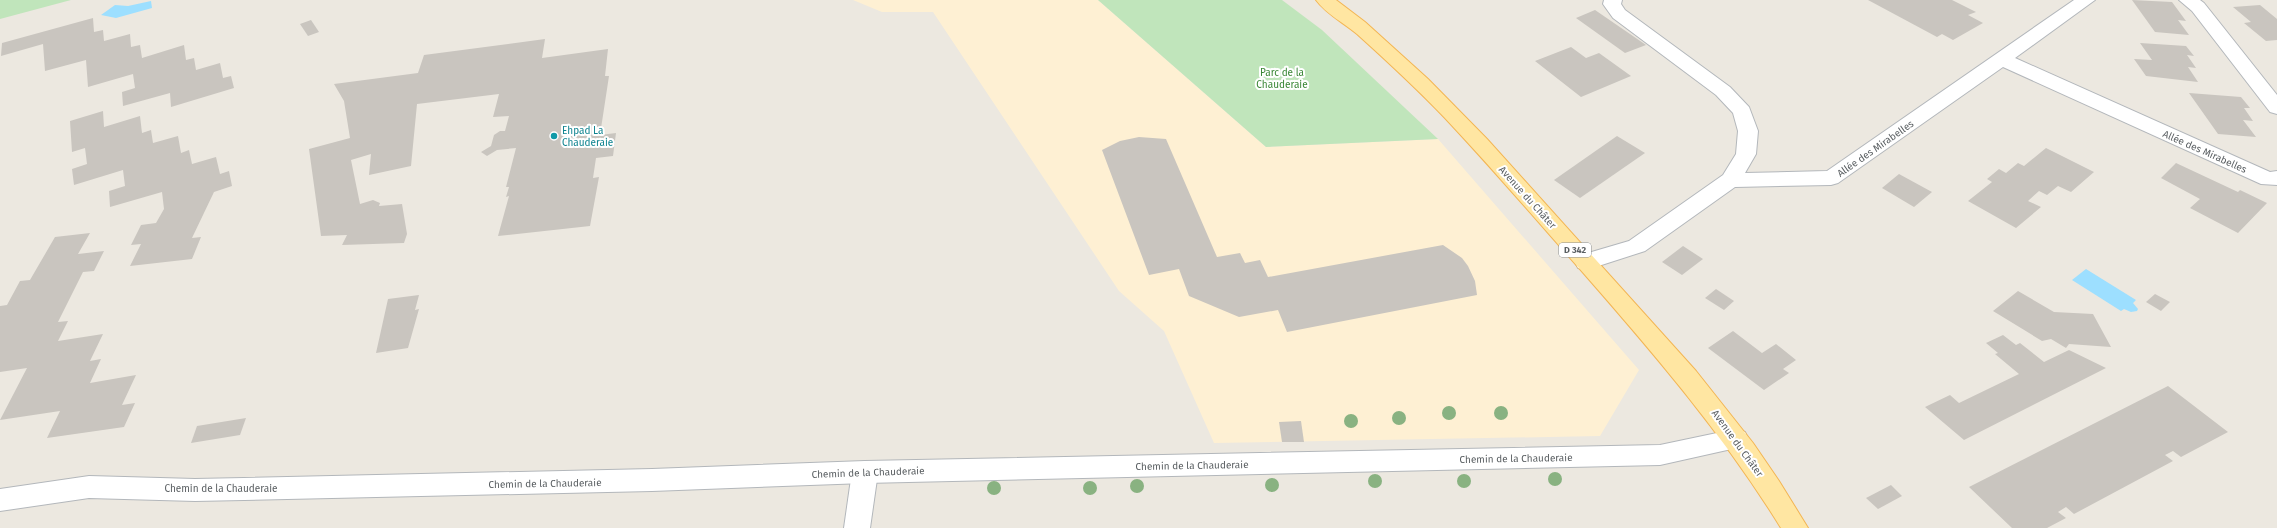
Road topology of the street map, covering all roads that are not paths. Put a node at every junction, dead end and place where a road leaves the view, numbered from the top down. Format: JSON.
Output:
{"nodes":[{"id":1,"x":1325,"y":0,"type":"edge"},
{"id":2,"x":1613,"y":0,"type":"edge"},
{"id":3,"x":2086,"y":0,"type":"edge"},
{"id":4,"x":2188,"y":0,"type":"edge"},
{"id":5,"x":2003,"y":60,"type":"junction"},
{"id":6,"x":2277,"y":108,"type":"edge"},
{"id":7,"x":2277,"y":178,"type":"edge"},
{"id":8,"x":1730,"y":180,"type":"junction"},
{"id":9,"x":1586,"y":262,"type":"junction"},
{"id":10,"x":1736,"y":439,"type":"junction"},
{"id":11,"x":865,"y":472,"type":"junction"},
{"id":12,"x":0,"y":500,"type":"edge"},
{"id":13,"x":857,"y":528,"type":"edge"},
{"id":14,"x":1795,"y":528,"type":"edge"}],
"edges":[{"from":1,"to":9,"type":"main road","name":"Avenue du Châter","number":"D 342"},
{"from":2,"to":8,"type":"street"},
{"from":3,"to":5,"type":"street","name":"Allée des Mirabelles"},
{"from":4,"to":6,"type":"street"},
{"from":5,"to":7,"type":"street","name":"Allée des Mirabelles"},
{"from":5,"to":8,"type":"street","name":"Allée des Mirabelles"},
{"from":8,"to":9,"type":"street"},
{"from":9,"to":10,"type":"main road","name":"Avenue du Châter","number":"D 342"},
{"from":10,"to":11,"type":"street","name":"Chemin de la Chauderaie"},
{"from":10,"to":14,"type":"main road","name":"Avenue du Châter","number":"D 342"},
{"from":11,"to":12,"type":"street","name":"Chemin de la Chauderaie"},
{"from":11,"to":13,"type":"street"}]}
